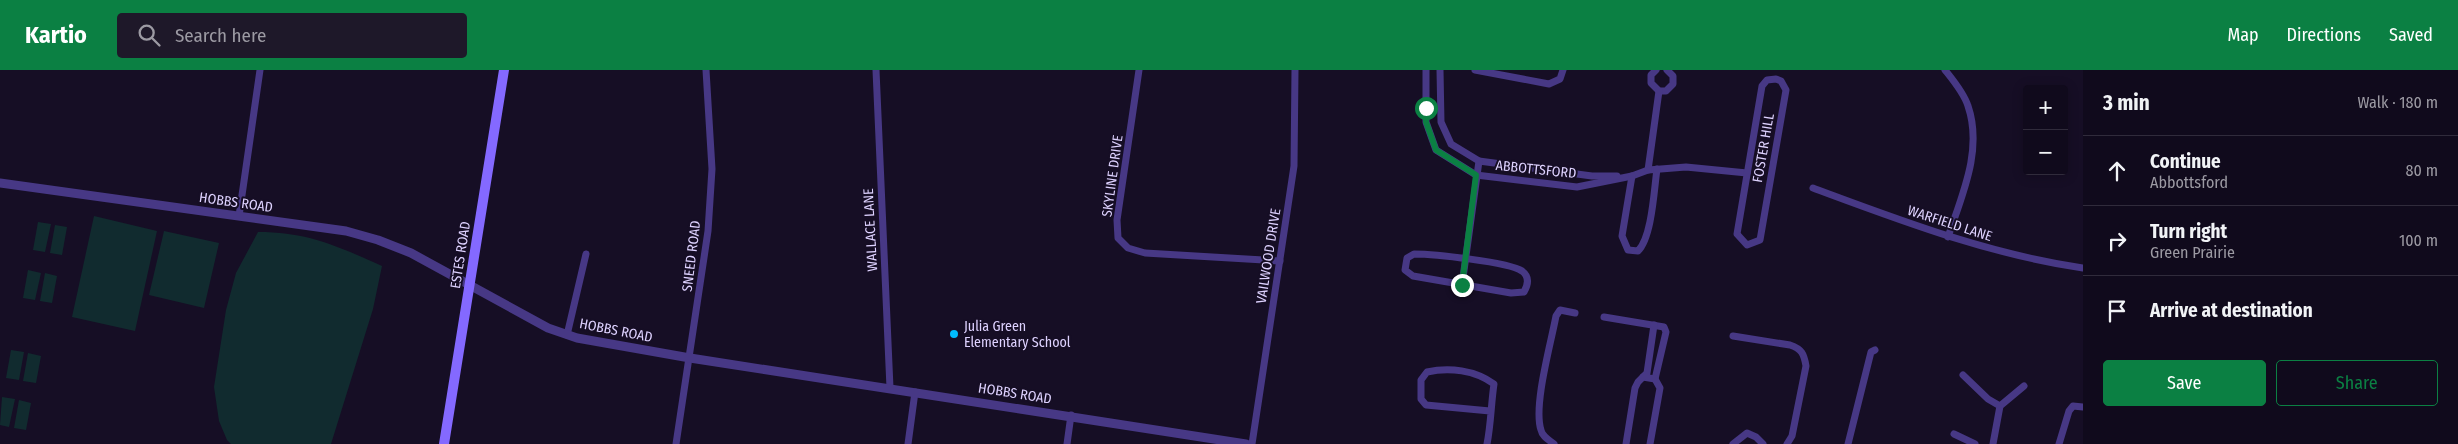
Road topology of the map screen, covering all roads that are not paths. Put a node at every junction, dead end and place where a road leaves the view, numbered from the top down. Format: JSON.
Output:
{"nodes":[{"id":1,"x":260,"y":70,"type":"edge"},
{"id":2,"x":504,"y":70,"type":"edge"},
{"id":3,"x":706,"y":70,"type":"edge"},
{"id":4,"x":876,"y":70,"type":"edge"},
{"id":5,"x":1139,"y":70,"type":"edge"},
{"id":6,"x":1295,"y":70,"type":"edge"},
{"id":7,"x":1426,"y":70,"type":"edge"},
{"id":8,"x":1440,"y":70,"type":"edge"},
{"id":9,"x":1475,"y":70,"type":"edge"},
{"id":10,"x":1563,"y":70,"type":"edge"},
{"id":11,"x":1656,"y":70,"type":"edge"},
{"id":12,"x":1666,"y":70,"type":"edge"},
{"id":13,"x":1946,"y":70,"type":"edge"},
{"id":14,"x":1659,"y":91,"type":"junction"},
{"id":15,"x":1479,"y":161,"type":"junction"},
{"id":16,"x":1657,"y":169,"type":"junction"},
{"id":17,"x":1648,"y":170,"type":"junction"},
{"id":18,"x":1747,"y":173,"type":"junction"},
{"id":19,"x":1476,"y":175,"type":"junction"},
{"id":20,"x":1632,"y":176,"type":"junction"},
{"id":21,"x":0,"y":182,"type":"edge"},
{"id":22,"x":1813,"y":188,"type":"dead end"},
{"id":23,"x":239,"y":216,"type":"junction"},
{"id":24,"x":1948,"y":237,"type":"junction"},
{"id":25,"x":586,"y":254,"type":"dead end"},
{"id":26,"x":1465,"y":258,"type":"junction"},
{"id":27,"x":1280,"y":262,"type":"junction"},
{"id":28,"x":2083,"y":268,"type":"edge"},
{"id":29,"x":469,"y":284,"type":"junction"},
{"id":30,"x":1462,"y":285,"type":"junction"},
{"id":31,"x":1575,"y":312,"type":"dead end"},
{"id":32,"x":1604,"y":317,"type":"dead end"},
{"id":33,"x":1654,"y":325,"type":"junction"},
{"id":34,"x":567,"y":335,"type":"junction"},
{"id":35,"x":1733,"y":336,"type":"dead end"},
{"id":36,"x":1875,"y":350,"type":"dead end"},
{"id":37,"x":690,"y":358,"type":"junction"},
{"id":38,"x":1963,"y":375,"type":"dead end"},
{"id":39,"x":1643,"y":378,"type":"junction"},
{"id":40,"x":1655,"y":379,"type":"junction"},
{"id":41,"x":2024,"y":386,"type":"dead end"},
{"id":42,"x":890,"y":388,"type":"junction"},
{"id":43,"x":915,"y":392,"type":"junction"},
{"id":44,"x":2000,"y":406,"type":"junction"},
{"id":45,"x":2083,"y":407,"type":"edge"},
{"id":46,"x":1490,"y":411,"type":"junction"},
{"id":47,"x":1071,"y":415,"type":"junction"},
{"id":48,"x":1954,"y":434,"type":"dead end"},
{"id":49,"x":1225,"y":442,"type":"edge"},
{"id":50,"x":444,"y":444,"type":"edge"},
{"id":51,"x":676,"y":444,"type":"edge"},
{"id":52,"x":908,"y":444,"type":"edge"},
{"id":53,"x":1067,"y":444,"type":"edge"},
{"id":54,"x":1246,"y":444,"type":"edge"},
{"id":55,"x":1252,"y":444,"type":"edge"},
{"id":56,"x":1487,"y":444,"type":"edge"},
{"id":57,"x":1554,"y":444,"type":"edge"},
{"id":58,"x":1626,"y":444,"type":"edge"},
{"id":59,"x":1650,"y":444,"type":"edge"},
{"id":60,"x":1733,"y":444,"type":"edge"},
{"id":61,"x":1763,"y":444,"type":"edge"},
{"id":62,"x":1787,"y":444,"type":"edge"},
{"id":63,"x":1848,"y":444,"type":"edge"},
{"id":64,"x":1976,"y":444,"type":"edge"},
{"id":65,"x":1993,"y":444,"type":"edge"},
{"id":66,"x":2059,"y":444,"type":"edge"}],
"edges":[{"from":1,"to":23,"type":"street"},
{"from":2,"to":29,"type":"main road","name":"ESTES ROAD"},
{"from":3,"to":37,"type":"street","name":"SNEED ROAD"},
{"from":4,"to":42,"type":"street","name":"WALLACE LANE"},
{"from":5,"to":27,"type":"street","name":"SKYLINE DRIVE"},
{"from":6,"to":27,"type":"street","name":"VAILWOOD DRIVE"},
{"from":7,"to":19,"type":"street","name":"ABBOTTSFORD"},
{"from":8,"to":15,"type":"street","name":"ABBOTTSFORD"},
{"from":9,"to":10,"type":"street"},
{"from":11,"to":14,"type":"street"},
{"from":12,"to":14,"type":"street"},
{"from":13,"to":24,"type":"street"},
{"from":14,"to":17,"type":"street"},
{"from":15,"to":19,"type":"street"},
{"from":15,"to":20,"type":"street","name":"ABBOTTSFORD"},
{"from":16,"to":17,"type":"street","name":"ABBOTTSFORD"},
{"from":16,"to":18,"type":"street","name":"ABBOTTSFORD"},
{"from":16,"to":20,"type":"street"},
{"from":17,"to":20,"type":"street","name":"ABBOTTSFORD"},
{"from":18,"to":18,"type":"street","name":"FOSTER HILL"},
{"from":19,"to":20,"type":"street","name":"ABBOTTSFORD"},
{"from":19,"to":26,"type":"street"},
{"from":21,"to":23,"type":"street","name":"HOBBS ROAD"},
{"from":22,"to":24,"type":"street","name":"WARFIELD LANE"},
{"from":23,"to":29,"type":"street","name":"HOBBS ROAD"},
{"from":24,"to":28,"type":"street","name":"WARFIELD LANE"},
{"from":25,"to":34,"type":"street"},
{"from":26,"to":30,"type":"street"},
{"from":26,"to":30,"type":"street"},
{"from":26,"to":30,"type":"street"},
{"from":27,"to":55,"type":"street","name":"VAILWOOD DRIVE"},
{"from":29,"to":34,"type":"street","name":"HOBBS ROAD"},
{"from":29,"to":50,"type":"main road","name":"ESTES ROAD"},
{"from":31,"to":57,"type":"street"},
{"from":32,"to":33,"type":"street"},
{"from":33,"to":39,"type":"street"},
{"from":33,"to":40,"type":"street"},
{"from":34,"to":37,"type":"street","name":"HOBBS ROAD"},
{"from":35,"to":62,"type":"street"},
{"from":36,"to":63,"type":"street"},
{"from":37,"to":42,"type":"street","name":"HOBBS ROAD"},
{"from":37,"to":51,"type":"street","name":"SNEED ROAD"},
{"from":38,"to":44,"type":"street"},
{"from":39,"to":40,"type":"street"},
{"from":39,"to":58,"type":"street"},
{"from":40,"to":59,"type":"street"},
{"from":41,"to":44,"type":"street"},
{"from":42,"to":43,"type":"street","name":"HOBBS ROAD"},
{"from":43,"to":47,"type":"street","name":"HOBBS ROAD"},
{"from":43,"to":52,"type":"street"},
{"from":44,"to":65,"type":"street"},
{"from":45,"to":66,"type":"street"},
{"from":46,"to":46,"type":"street"},
{"from":46,"to":56,"type":"street"},
{"from":47,"to":49,"type":"street","name":"HOBBS ROAD"},
{"from":47,"to":53,"type":"street"},
{"from":48,"to":64,"type":"street"},
{"from":49,"to":54,"type":"street","name":"HOBBS ROAD"},
{"from":60,"to":61,"type":"street"}]}
